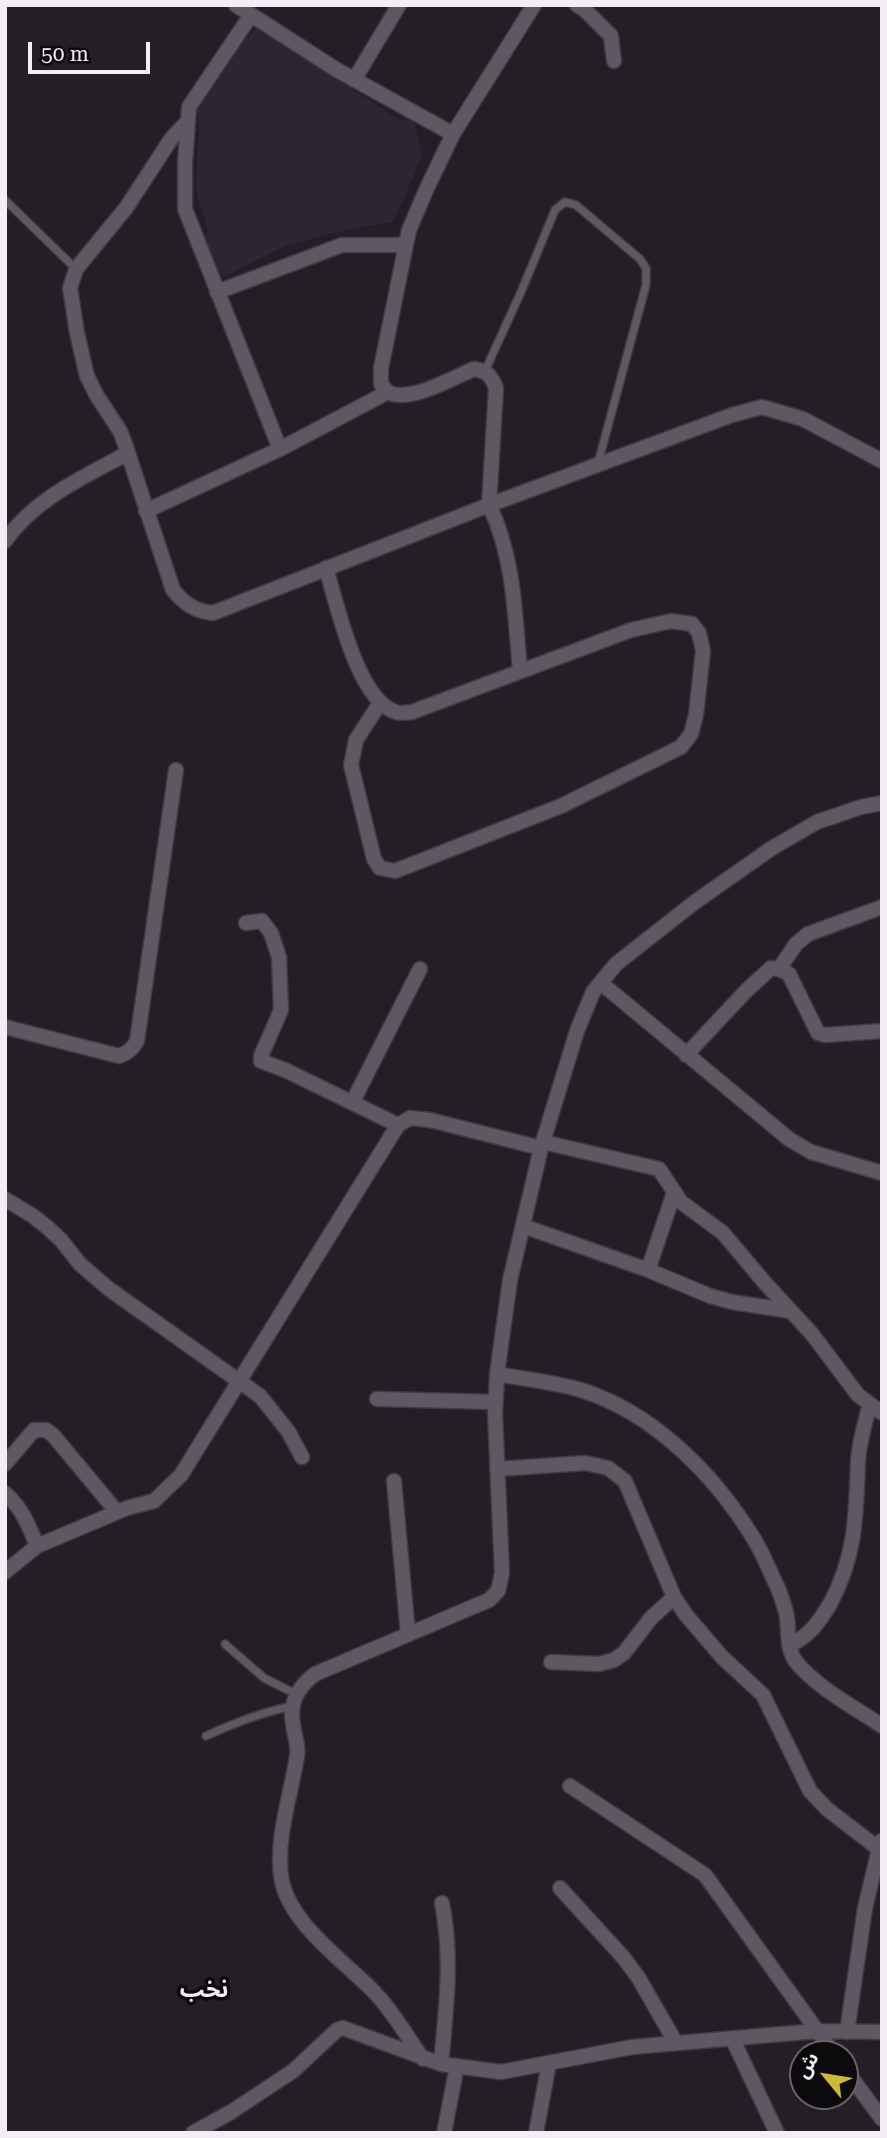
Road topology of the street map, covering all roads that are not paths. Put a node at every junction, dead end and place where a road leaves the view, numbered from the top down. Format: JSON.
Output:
{"nodes":[{"id":1,"x":236,"y":5,"type":"edge"},
{"id":2,"x":399,"y":5,"type":"edge"},
{"id":3,"x":534,"y":5,"type":"edge"},
{"id":4,"x":577,"y":5,"type":"edge"},
{"id":5,"x":251,"y":15,"type":"junction"},
{"id":6,"x":614,"y":61,"type":"dead end"},
{"id":7,"x":354,"y":80,"type":"junction"},
{"id":8,"x":187,"y":122,"type":"junction"},
{"id":9,"x":453,"y":134,"type":"junction"},
{"id":10,"x":5,"y":201,"type":"edge"},
{"id":11,"x":406,"y":245,"type":"junction"},
{"id":12,"x":76,"y":269,"type":"junction"},
{"id":13,"x":218,"y":292,"type":"junction"},
{"id":14,"x":485,"y":371,"type":"junction"},
{"id":15,"x":388,"y":392,"type":"junction"},
{"id":16,"x":280,"y":449,"type":"junction"},
{"id":17,"x":128,"y":453,"type":"junction"},
{"id":18,"x":882,"y":461,"type":"edge"},
{"id":19,"x":597,"y":464,"type":"junction"},
{"id":20,"x":489,"y":505,"type":"junction"},
{"id":21,"x":146,"y":511,"type":"junction"},
{"id":22,"x":5,"y":541,"type":"edge"},
{"id":23,"x":326,"y":568,"type":"junction"},
{"id":24,"x":520,"y":671,"type":"junction"},
{"id":25,"x":380,"y":703,"type":"junction"},
{"id":26,"x":176,"y":770,"type":"dead end"},
{"id":27,"x":882,"y":803,"type":"edge"},
{"id":28,"x":882,"y":908,"type":"edge"},
{"id":29,"x":246,"y":923,"type":"dead end"},
{"id":30,"x":420,"y":969,"type":"dead end"},
{"id":31,"x":779,"y":969,"type":"junction"},
{"id":32,"x":601,"y":984,"type":"junction"},
{"id":33,"x":5,"y":1027,"type":"edge"},
{"id":34,"x":882,"y":1031,"type":"edge"},
{"id":35,"x":686,"y":1055,"type":"junction"},
{"id":36,"x":352,"y":1103,"type":"junction"},
{"id":37,"x":398,"y":1125,"type":"junction"},
{"id":38,"x":542,"y":1145,"type":"junction"},
{"id":39,"x":882,"y":1173,"type":"edge"},
{"id":40,"x":674,"y":1193,"type":"junction"},
{"id":41,"x":5,"y":1199,"type":"edge"},
{"id":42,"x":523,"y":1226,"type":"junction"},
{"id":43,"x":648,"y":1270,"type":"junction"},
{"id":44,"x":790,"y":1311,"type":"junction"},
{"id":45,"x":497,"y":1374,"type":"junction"},
{"id":46,"x":239,"y":1380,"type":"junction"},
{"id":47,"x":377,"y":1399,"type":"dead end"},
{"id":48,"x":495,"y":1402,"type":"junction"},
{"id":49,"x":870,"y":1404,"type":"junction"},
{"id":50,"x":882,"y":1413,"type":"edge"},
{"id":51,"x":302,"y":1457,"type":"dead end"},
{"id":52,"x":5,"y":1464,"type":"edge"},
{"id":53,"x":497,"y":1469,"type":"junction"},
{"id":54,"x":394,"y":1481,"type":"dead end"},
{"id":55,"x":5,"y":1493,"type":"edge"},
{"id":56,"x":117,"y":1512,"type":"junction"},
{"id":57,"x":37,"y":1546,"type":"junction"},
{"id":58,"x":5,"y":1572,"type":"edge"},
{"id":59,"x":674,"y":1597,"type":"junction"},
{"id":60,"x":408,"y":1634,"type":"junction"},
{"id":61,"x":225,"y":1644,"type":"dead end"},
{"id":62,"x":789,"y":1645,"type":"junction"},
{"id":63,"x":551,"y":1661,"type":"dead end"},
{"id":64,"x":295,"y":1700,"type":"junction"},
{"id":65,"x":882,"y":1726,"type":"edge"},
{"id":66,"x":206,"y":1736,"type":"dead end"},
{"id":67,"x":570,"y":1786,"type":"dead end"},
{"id":68,"x":879,"y":1854,"type":"edge"},
{"id":69,"x":560,"y":1888,"type":"dead end"},
{"id":70,"x":442,"y":1903,"type":"dead end"},
{"id":71,"x":817,"y":2031,"type":"junction"},
{"id":72,"x":847,"y":2032,"type":"junction"},
{"id":73,"x":882,"y":2032,"type":"edge"},
{"id":74,"x":732,"y":2039,"type":"junction"},
{"id":75,"x":824,"y":2040,"type":"edge"},
{"id":76,"x":676,"y":2043,"type":"junction"},
{"id":77,"x":423,"y":2059,"type":"junction"},
{"id":78,"x":549,"y":2063,"type":"junction"},
{"id":79,"x":441,"y":2064,"type":"junction"},
{"id":80,"x":457,"y":2066,"type":"junction"},
{"id":81,"x":859,"y":2088,"type":"edge"},
{"id":82,"x":882,"y":2119,"type":"edge"},
{"id":83,"x":193,"y":2133,"type":"edge"},
{"id":84,"x":444,"y":2133,"type":"edge"},
{"id":85,"x":536,"y":2133,"type":"edge"},
{"id":86,"x":777,"y":2133,"type":"edge"}],
"edges":[{"from":1,"to":5,"type":"street"},
{"from":2,"to":7,"type":"street"},
{"from":3,"to":9,"type":"street"},
{"from":4,"to":6,"type":"street"},
{"from":5,"to":7,"type":"street"},
{"from":5,"to":8,"type":"street"},
{"from":7,"to":9,"type":"street"},
{"from":8,"to":12,"type":"street"},
{"from":8,"to":13,"type":"street"},
{"from":9,"to":11,"type":"street"},
{"from":10,"to":12,"type":"lane"},
{"from":11,"to":13,"type":"street"},
{"from":11,"to":15,"type":"street"},
{"from":12,"to":17,"type":"street"},
{"from":13,"to":16,"type":"street"},
{"from":14,"to":15,"type":"street"},
{"from":14,"to":19,"type":"lane"},
{"from":14,"to":20,"type":"street"},
{"from":15,"to":16,"type":"street"},
{"from":16,"to":21,"type":"street"},
{"from":17,"to":21,"type":"street"},
{"from":17,"to":22,"type":"street"},
{"from":18,"to":19,"type":"street"},
{"from":19,"to":20,"type":"street"},
{"from":20,"to":23,"type":"street"},
{"from":20,"to":24,"type":"street"},
{"from":21,"to":23,"type":"street"},
{"from":23,"to":25,"type":"street"},
{"from":24,"to":25,"type":"street"},
{"from":24,"to":25,"type":"street"},
{"from":26,"to":33,"type":"street"},
{"from":27,"to":32,"type":"street"},
{"from":28,"to":31,"type":"street"},
{"from":29,"to":36,"type":"street"},
{"from":30,"to":36,"type":"street"},
{"from":31,"to":34,"type":"street"},
{"from":31,"to":35,"type":"street"},
{"from":32,"to":35,"type":"street"},
{"from":32,"to":38,"type":"street"},
{"from":35,"to":39,"type":"street"},
{"from":36,"to":37,"type":"street"},
{"from":37,"to":38,"type":"street"},
{"from":37,"to":46,"type":"street"},
{"from":38,"to":40,"type":"street"},
{"from":38,"to":42,"type":"street"},
{"from":40,"to":43,"type":"street"},
{"from":40,"to":44,"type":"street"},
{"from":41,"to":46,"type":"street"},
{"from":42,"to":43,"type":"street"},
{"from":42,"to":45,"type":"street"},
{"from":43,"to":44,"type":"street"},
{"from":44,"to":49,"type":"street"},
{"from":45,"to":48,"type":"street"},
{"from":45,"to":62,"type":"street"},
{"from":46,"to":51,"type":"street"},
{"from":46,"to":56,"type":"street"},
{"from":47,"to":48,"type":"street"},
{"from":48,"to":53,"type":"street"},
{"from":49,"to":50,"type":"street"},
{"from":49,"to":62,"type":"street"},
{"from":52,"to":56,"type":"street"},
{"from":53,"to":59,"type":"street"},
{"from":53,"to":60,"type":"street"},
{"from":54,"to":60,"type":"street"},
{"from":55,"to":57,"type":"street"},
{"from":56,"to":57,"type":"street"},
{"from":57,"to":58,"type":"street"},
{"from":59,"to":63,"type":"street"},
{"from":59,"to":68,"type":"street"},
{"from":60,"to":64,"type":"street"},
{"from":61,"to":64,"type":"lane"},
{"from":62,"to":65,"type":"street"},
{"from":64,"to":66,"type":"lane"},
{"from":64,"to":77,"type":"street"},
{"from":67,"to":71,"type":"street"},
{"from":68,"to":72,"type":"street"},
{"from":69,"to":76,"type":"street"},
{"from":70,"to":79,"type":"street"},
{"from":71,"to":72,"type":"street"},
{"from":71,"to":74,"type":"street"},
{"from":71,"to":75,"type":"street"},
{"from":72,"to":73,"type":"street"},
{"from":74,"to":76,"type":"street"},
{"from":74,"to":86,"type":"street"},
{"from":76,"to":78,"type":"street"},
{"from":77,"to":79,"type":"street"},
{"from":77,"to":83,"type":"street"},
{"from":78,"to":80,"type":"street"},
{"from":78,"to":85,"type":"street"},
{"from":79,"to":80,"type":"street"},
{"from":80,"to":84,"type":"street"},
{"from":81,"to":82,"type":"street"}]}
